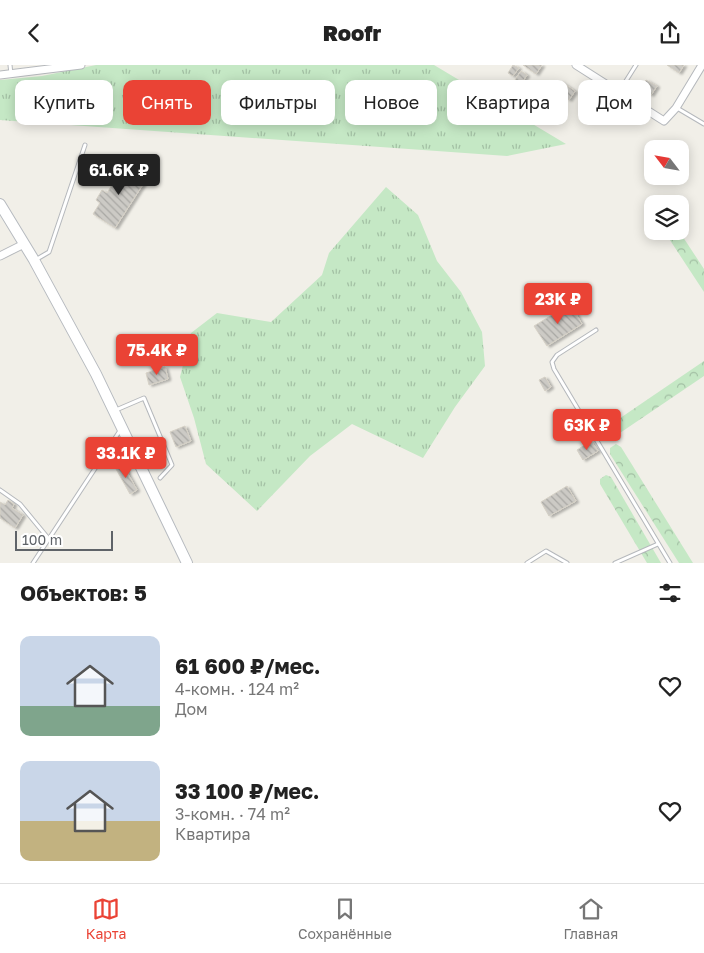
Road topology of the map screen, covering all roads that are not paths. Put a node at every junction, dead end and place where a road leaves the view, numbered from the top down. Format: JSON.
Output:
{"nodes":[{"id":1,"x":10,"y":65,"type":"edge"},
{"id":2,"x":81,"y":65,"type":"edge"},
{"id":3,"x":636,"y":65,"type":"edge"},
{"id":4,"x":702,"y":65,"type":"edge"},
{"id":5,"x":579,"y":66,"type":"edge"},
{"id":6,"x":12,"y":74,"type":"junction"},
{"id":7,"x":0,"y":75,"type":"edge"},
{"id":8,"x":601,"y":80,"type":"edge"},
{"id":9,"x":627,"y":80,"type":"edge"},
{"id":10,"x":676,"y":108,"type":"junction"},
{"id":11,"x":651,"y":113,"type":"edge"},
{"id":12,"x":704,"y":125,"type":"edge"},
{"id":13,"x":85,"y":145,"type":"dead end"},
{"id":14,"x":0,"y":204,"type":"edge"},
{"id":15,"x":24,"y":244,"type":"junction"},
{"id":16,"x":0,"y":256,"type":"edge"},
{"id":17,"x":34,"y":261,"type":"junction"},
{"id":18,"x":596,"y":330,"type":"dead end"},
{"id":19,"x":113,"y":411,"type":"junction"},
{"id":20,"x":121,"y":428,"type":"junction"},
{"id":21,"x":160,"y":478,"type":"dead end"},
{"id":22,"x":0,"y":490,"type":"edge"},
{"id":23,"x":48,"y":538,"type":"junction"},
{"id":24,"x":658,"y":544,"type":"junction"},
{"id":25,"x":33,"y":563,"type":"edge"},
{"id":26,"x":186,"y":563,"type":"edge"},
{"id":27,"x":526,"y":563,"type":"edge"},
{"id":28,"x":567,"y":563,"type":"edge"},
{"id":29,"x":615,"y":563,"type":"edge"},
{"id":30,"x":670,"y":563,"type":"edge"}],
"edges":[{"from":1,"to":6,"type":"lane"},
{"from":2,"to":6,"type":"street"},
{"from":3,"to":9,"type":"lane"},
{"from":4,"to":10,"type":"street"},
{"from":5,"to":8,"type":"street"},
{"from":6,"to":7,"type":"street"},
{"from":10,"to":11,"type":"street"},
{"from":10,"to":12,"type":"lane"},
{"from":13,"to":17,"type":"lane"},
{"from":14,"to":15,"type":"street"},
{"from":15,"to":16,"type":"street"},
{"from":15,"to":17,"type":"street"},
{"from":17,"to":19,"type":"street"},
{"from":18,"to":24,"type":"lane"},
{"from":19,"to":20,"type":"street"},
{"from":19,"to":21,"type":"lane"},
{"from":20,"to":23,"type":"lane"},
{"from":20,"to":26,"type":"street"},
{"from":22,"to":23,"type":"lane"},
{"from":23,"to":25,"type":"lane"},
{"from":24,"to":29,"type":"lane"},
{"from":24,"to":30,"type":"lane"},
{"from":27,"to":28,"type":"lane"}]}
